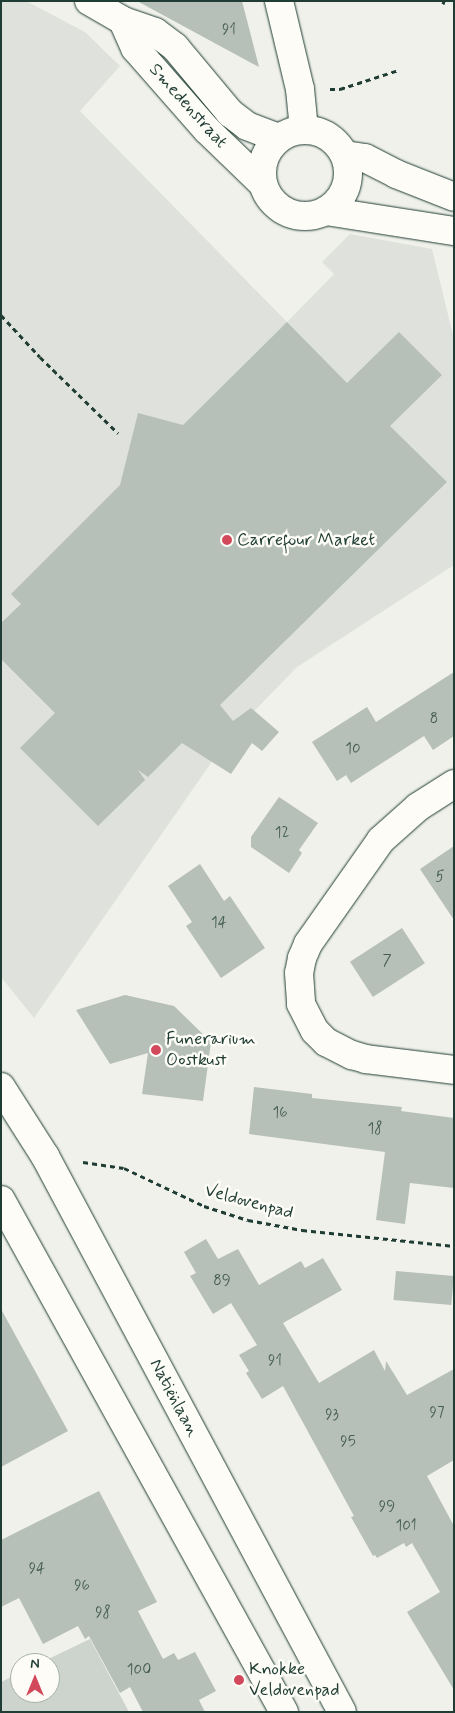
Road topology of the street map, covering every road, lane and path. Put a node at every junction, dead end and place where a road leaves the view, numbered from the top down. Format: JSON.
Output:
{"nodes":[{"id":1,"x":89,"y":1,"type":"edge"},
{"id":2,"x":279,"y":1,"type":"edge"},
{"id":3,"x":123,"y":22,"type":"junction"},
{"id":4,"x":399,"y":70,"type":"dead end"},
{"id":5,"x":300,"y":89,"type":"junction"},
{"id":6,"x":304,"y":130,"type":"junction"},
{"id":7,"x":279,"y":138,"type":"junction"},
{"id":8,"x":345,"y":156,"type":"junction"},
{"id":9,"x":263,"y":184,"type":"junction"},
{"id":10,"x":454,"y":197,"type":"edge"},
{"id":11,"x":326,"y":211,"type":"junction"},
{"id":12,"x":454,"y":231,"type":"edge"},
{"id":13,"x":1,"y":316,"type":"edge"},
{"id":14,"x":118,"y":432,"type":"dead end"},
{"id":15,"x":454,"y":784,"type":"edge"},
{"id":16,"x":454,"y":1070,"type":"edge"},
{"id":17,"x":1,"y":1087,"type":"edge"},
{"id":18,"x":45,"y":1156,"type":"junction"},
{"id":19,"x":1,"y":1200,"type":"edge"},
{"id":20,"x":454,"y":1246,"type":"edge"},
{"id":21,"x":284,"y":1712,"type":"edge"},
{"id":22,"x":342,"y":1712,"type":"edge"}],
"edges":[{"from":1,"to":3,"type":"street","name":"Smedenstraat"},
{"from":2,"to":5,"type":"street"},
{"from":3,"to":7,"type":"street","name":"Smedenstraat"},
{"from":3,"to":9,"type":"street","name":"Smedenstraat"},
{"from":4,"to":5,"type":"path"},
{"from":5,"to":6,"type":"street"},
{"from":6,"to":7,"type":"street"},
{"from":6,"to":8,"type":"street"},
{"from":7,"to":9,"type":"street"},
{"from":8,"to":10,"type":"street"},
{"from":8,"to":11,"type":"street"},
{"from":9,"to":11,"type":"street"},
{"from":11,"to":12,"type":"street"},
{"from":13,"to":14,"type":"path"},
{"from":15,"to":16,"type":"street"},
{"from":17,"to":18,"type":"street","name":"Natiënlaan"},
{"from":18,"to":20,"type":"path","name":"Veldovenpad"},
{"from":18,"to":22,"type":"street","name":"Natiënlaan"},
{"from":19,"to":21,"type":"street"}]}
